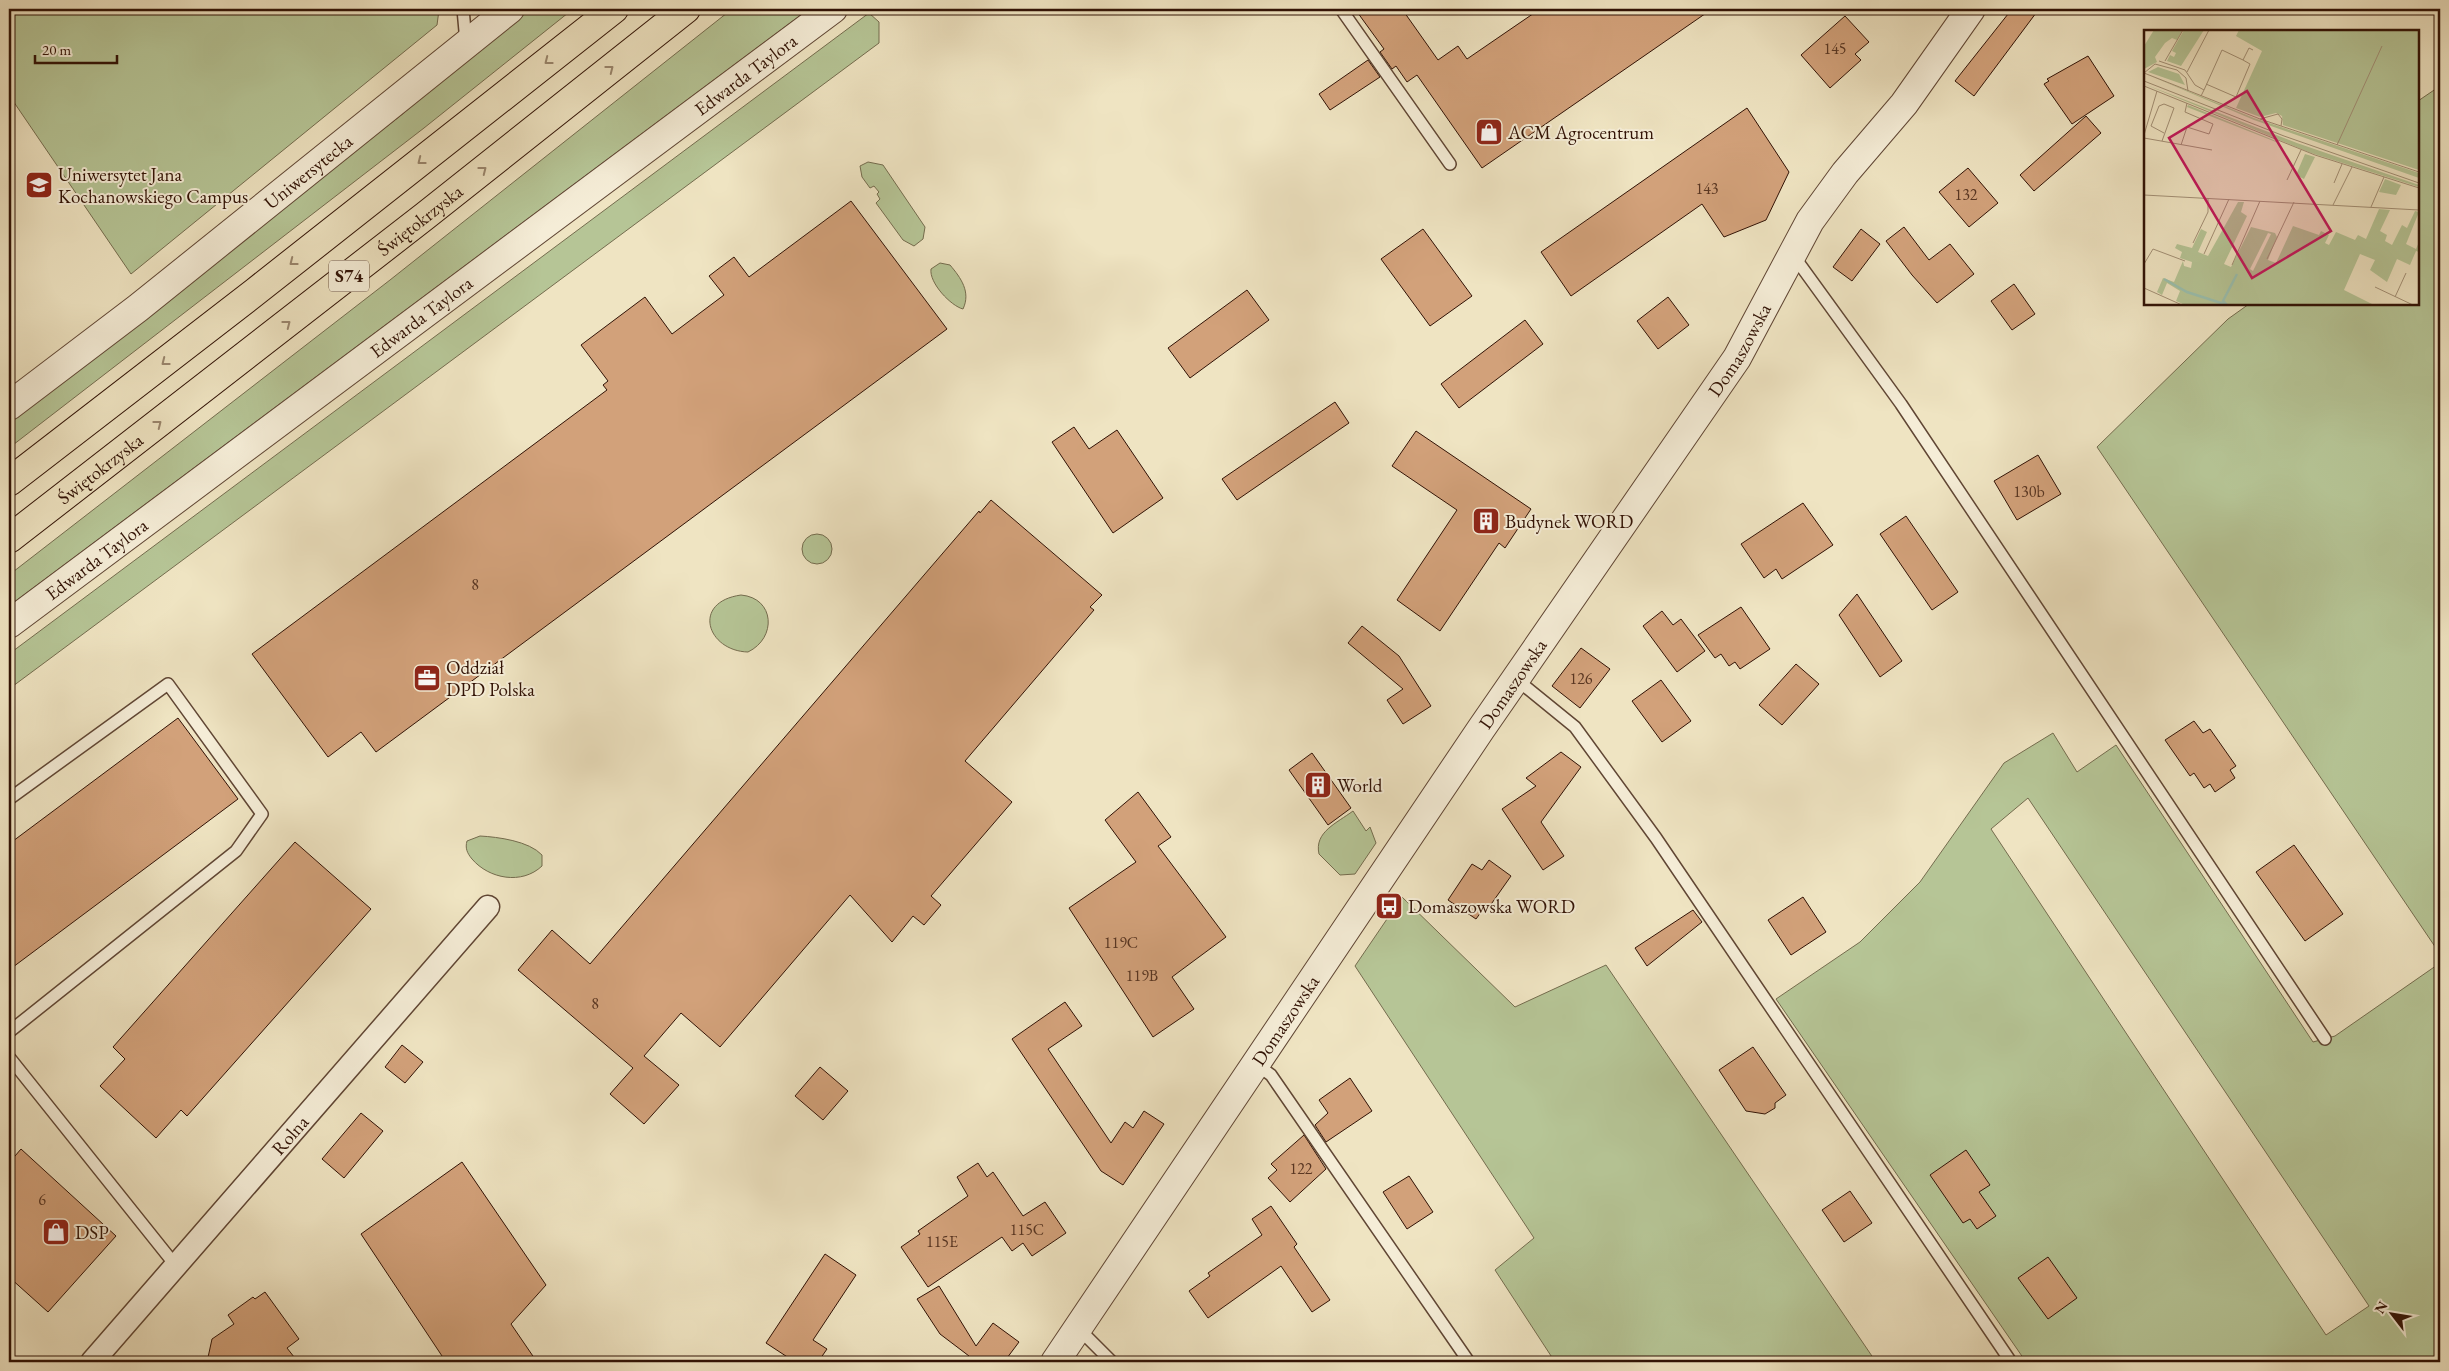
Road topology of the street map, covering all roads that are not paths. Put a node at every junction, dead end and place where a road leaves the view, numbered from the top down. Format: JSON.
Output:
{"nodes":[{"id":1,"x":463,"y":9,"type":"edge"},
{"id":2,"x":510,"y":9,"type":"edge"},
{"id":3,"x":614,"y":9,"type":"edge"},
{"id":4,"x":686,"y":9,"type":"edge"},
{"id":5,"x":833,"y":9,"type":"edge"},
{"id":6,"x":1341,"y":9,"type":"edge"},
{"id":7,"x":1971,"y":9,"type":"edge"},
{"id":8,"x":466,"y":46,"type":"junction"},
{"id":9,"x":1450,"y":164,"type":"dead end"},
{"id":10,"x":1792,"y":253,"type":"junction"},
{"id":11,"x":9,"y":406,"type":"edge"},
{"id":12,"x":9,"y":482,"type":"edge"},
{"id":13,"x":9,"y":539,"type":"edge"},
{"id":14,"x":9,"y":624,"type":"edge"},
{"id":15,"x":1516,"y":679,"type":"junction"},
{"id":16,"x":9,"y":799,"type":"edge"},
{"id":17,"x":488,"y":906,"type":"dead end"},
{"id":18,"x":9,"y":1032,"type":"edge"},
{"id":19,"x":2325,"y":1039,"type":"dead end"},
{"id":20,"x":9,"y":1057,"type":"edge"},
{"id":21,"x":1256,"y":1064,"type":"junction"},
{"id":22,"x":176,"y":1266,"type":"junction"},
{"id":23,"x":1078,"y":1328,"type":"junction"},
{"id":24,"x":92,"y":1362,"type":"edge"},
{"id":25,"x":1055,"y":1362,"type":"edge"},
{"id":26,"x":1112,"y":1362,"type":"edge"},
{"id":27,"x":1469,"y":1362,"type":"edge"},
{"id":28,"x":2011,"y":1362,"type":"edge"}],
"edges":[{"from":1,"to":8,"type":"lane"},
{"from":2,"to":8,"type":"street","name":"Uniwersytecka"},
{"from":3,"to":12,"type":"highway","number":"S74","one_way":true},
{"from":13,"to":4,"type":"highway","name":"Świętokrzyska","number":"S74","one_way":true},
{"from":5,"to":14,"type":"street","name":"Edwarda Taylora"},
{"from":6,"to":9,"type":"lane"},
{"from":7,"to":10,"type":"street","name":"Domaszowska"},
{"from":8,"to":11,"type":"street","name":"Uniwersytecka"},
{"from":10,"to":15,"type":"street","name":"Domaszowska"},
{"from":10,"to":19,"type":"lane"},
{"from":15,"to":21,"type":"street","name":"Domaszowska"},
{"from":15,"to":28,"type":"lane"},
{"from":16,"to":18,"type":"lane"},
{"from":17,"to":22,"type":"street","name":"Rolna"},
{"from":20,"to":22,"type":"lane"},
{"from":21,"to":23,"type":"street","name":"Domaszowska"},
{"from":21,"to":27,"type":"lane"},
{"from":22,"to":24,"type":"street","name":"Rolna"},
{"from":23,"to":25,"type":"street","name":"Domaszowska"},
{"from":23,"to":26,"type":"lane"}]}
